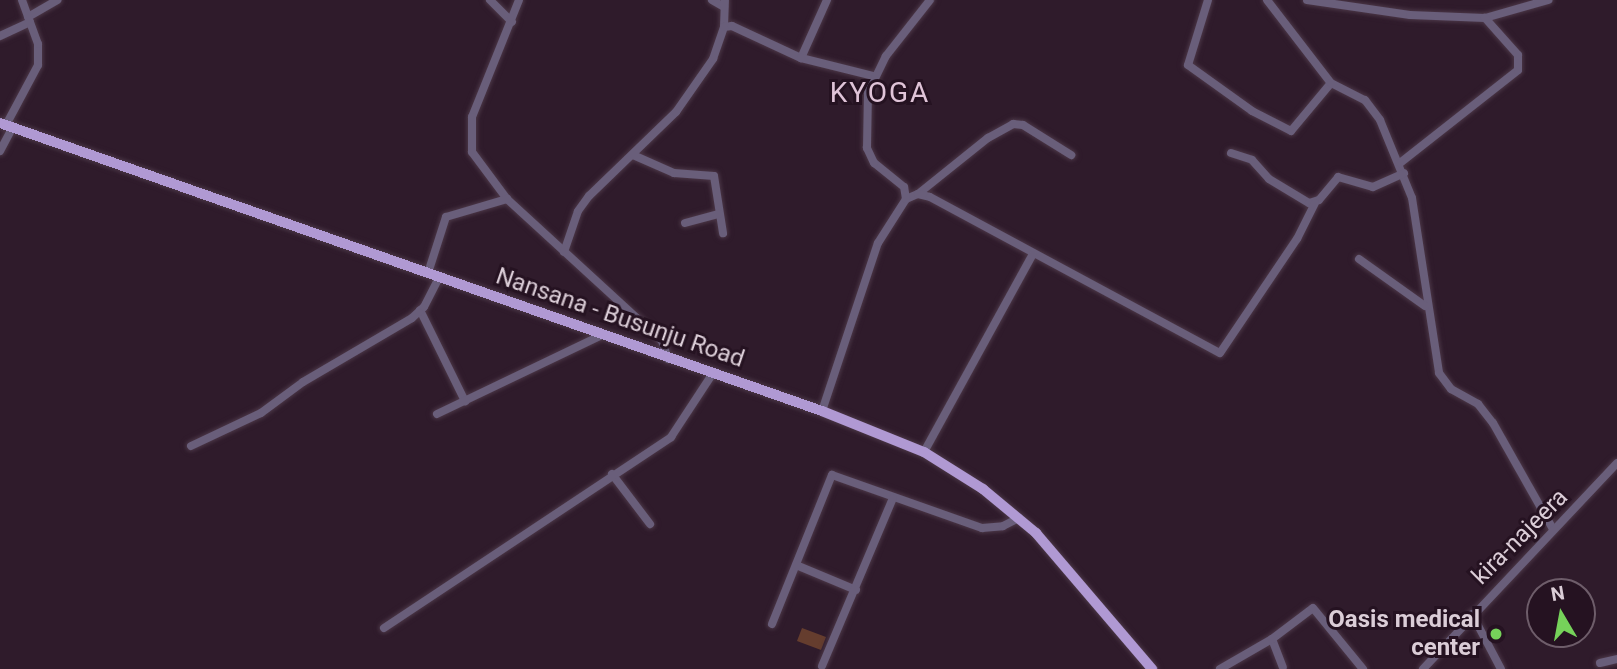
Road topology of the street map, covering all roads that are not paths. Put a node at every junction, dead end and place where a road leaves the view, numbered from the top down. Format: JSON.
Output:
{"nodes":[{"id":1,"x":22,"y":0,"type":"edge"},
{"id":2,"x":58,"y":0,"type":"edge"},
{"id":3,"x":490,"y":0,"type":"edge"},
{"id":4,"x":519,"y":0,"type":"edge"},
{"id":5,"x":712,"y":0,"type":"edge"},
{"id":6,"x":827,"y":0,"type":"edge"},
{"id":7,"x":929,"y":0,"type":"edge"},
{"id":8,"x":1208,"y":0,"type":"edge"},
{"id":9,"x":1307,"y":0,"type":"edge"},
{"id":10,"x":1358,"y":0,"type":"edge"},
{"id":11,"x":1544,"y":1,"type":"edge"},
{"id":12,"x":724,"y":3,"type":"edge"},
{"id":13,"x":1272,"y":3,"type":"edge"},
{"id":14,"x":1354,"y":9,"type":"junction"},
{"id":15,"x":1485,"y":18,"type":"junction"},
{"id":16,"x":29,"y":19,"type":"junction"},
{"id":17,"x":512,"y":22,"type":"junction"},
{"id":18,"x":724,"y":27,"type":"junction"},
{"id":19,"x":0,"y":36,"type":"edge"},
{"id":20,"x":801,"y":58,"type":"junction"},
{"id":21,"x":873,"y":76,"type":"junction"},
{"id":22,"x":1331,"y":83,"type":"junction"},
{"id":23,"x":6,"y":125,"type":"edge"},
{"id":24,"x":0,"y":151,"type":"edge"},
{"id":25,"x":1231,"y":153,"type":"dead end"},
{"id":26,"x":634,"y":155,"type":"junction"},
{"id":27,"x":1072,"y":155,"type":"dead end"},
{"id":28,"x":1400,"y":163,"type":"junction"},
{"id":29,"x":1404,"y":173,"type":"junction"},
{"id":30,"x":918,"y":194,"type":"junction"},
{"id":31,"x":507,"y":199,"type":"junction"},
{"id":32,"x":906,"y":199,"type":"junction"},
{"id":33,"x":1315,"y":203,"type":"junction"},
{"id":34,"x":719,"y":214,"type":"junction"},
{"id":35,"x":685,"y":223,"type":"dead end"},
{"id":36,"x":723,"y":233,"type":"dead end"},
{"id":37,"x":564,"y":252,"type":"junction"},
{"id":38,"x":1033,"y":254,"type":"junction"},
{"id":39,"x":1359,"y":259,"type":"dead end"},
{"id":40,"x":434,"y":275,"type":"junction"},
{"id":41,"x":1425,"y":306,"type":"junction"},
{"id":42,"x":420,"y":310,"type":"junction"},
{"id":43,"x":604,"y":334,"type":"junction"},
{"id":44,"x":667,"y":359,"type":"junction"},
{"id":45,"x":713,"y":373,"type":"junction"},
{"id":46,"x":465,"y":401,"type":"junction"},
{"id":47,"x":822,"y":411,"type":"junction"},
{"id":48,"x":437,"y":414,"type":"dead end"},
{"id":49,"x":191,"y":446,"type":"dead end"},
{"id":50,"x":925,"y":452,"type":"junction"},
{"id":51,"x":1617,"y":463,"type":"edge"},
{"id":52,"x":612,"y":474,"type":"junction"},
{"id":53,"x":893,"y":498,"type":"junction"},
{"id":54,"x":1019,"y":518,"type":"junction"},
{"id":55,"x":650,"y":524,"type":"dead end"},
{"id":56,"x":1553,"y":529,"type":"junction"},
{"id":57,"x":796,"y":565,"type":"junction"},
{"id":58,"x":856,"y":590,"type":"junction"},
{"id":59,"x":1472,"y":614,"type":"junction"},
{"id":60,"x":772,"y":624,"type":"dead end"},
{"id":61,"x":384,"y":628,"type":"dead end"},
{"id":62,"x":1272,"y":639,"type":"junction"},
{"id":63,"x":1617,"y":660,"type":"edge"},
{"id":64,"x":1600,"y":663,"type":"dead end"},
{"id":65,"x":822,"y":666,"type":"dead end"},
{"id":66,"x":1283,"y":667,"type":"dead end"},
{"id":67,"x":1148,"y":668,"type":"edge"},
{"id":68,"x":1220,"y":669,"type":"edge"},
{"id":69,"x":1363,"y":669,"type":"edge"},
{"id":70,"x":1423,"y":669,"type":"edge"},
{"id":71,"x":1501,"y":669,"type":"edge"}],
"edges":[{"from":1,"to":16,"type":"street"},
{"from":2,"to":16,"type":"street"},
{"from":3,"to":17,"type":"street"},
{"from":4,"to":17,"type":"street"},
{"from":5,"to":12,"type":"street"},
{"from":6,"to":20,"type":"street"},
{"from":7,"to":21,"type":"street"},
{"from":8,"to":22,"type":"street"},
{"from":9,"to":14,"type":"street"},
{"from":10,"to":14,"type":"street"},
{"from":11,"to":15,"type":"street"},
{"from":12,"to":18,"type":"street"},
{"from":13,"to":22,"type":"street"},
{"from":14,"to":15,"type":"street"},
{"from":15,"to":28,"type":"street"},
{"from":16,"to":19,"type":"street"},
{"from":16,"to":23,"type":"street"},
{"from":17,"to":31,"type":"street"},
{"from":18,"to":20,"type":"street"},
{"from":18,"to":26,"type":"street"},
{"from":20,"to":21,"type":"street"},
{"from":21,"to":32,"type":"street"},
{"from":22,"to":28,"type":"street"},
{"from":23,"to":24,"type":"street"},
{"from":23,"to":40,"type":"main road","name":"Nansana - Busunju Road"},
{"from":25,"to":33,"type":"street"},
{"from":26,"to":34,"type":"street"},
{"from":26,"to":37,"type":"street"},
{"from":27,"to":30,"type":"street"},
{"from":28,"to":29,"type":"street"},
{"from":29,"to":33,"type":"street"},
{"from":29,"to":41,"type":"street"},
{"from":30,"to":32,"type":"street"},
{"from":30,"to":38,"type":"street"},
{"from":31,"to":37,"type":"street"},
{"from":31,"to":40,"type":"street"},
{"from":32,"to":47,"type":"street"},
{"from":33,"to":38,"type":"street"},
{"from":34,"to":35,"type":"street"},
{"from":34,"to":36,"type":"street"},
{"from":37,"to":44,"type":"street"},
{"from":38,"to":50,"type":"street"},
{"from":39,"to":41,"type":"street"},
{"from":40,"to":42,"type":"street"},
{"from":40,"to":43,"type":"main road","name":"Nansana - Busunju Road"},
{"from":41,"to":56,"type":"street"},
{"from":42,"to":46,"type":"street"},
{"from":42,"to":49,"type":"street"},
{"from":43,"to":44,"type":"main road","name":"Nansana - Busunju Road"},
{"from":43,"to":46,"type":"street"},
{"from":44,"to":45,"type":"main road","name":"Nansana - Busunju Road"},
{"from":45,"to":47,"type":"main road","name":"Nansana - Busunju Road"},
{"from":45,"to":52,"type":"street"},
{"from":46,"to":48,"type":"street"},
{"from":47,"to":50,"type":"main road","name":"Nansana - Busunju Road"},
{"from":50,"to":54,"type":"main road","name":"Nansana - Busunju Road"},
{"from":51,"to":56,"type":"street","name":"kira-najeera"},
{"from":52,"to":55,"type":"street"},
{"from":52,"to":61,"type":"street"},
{"from":53,"to":54,"type":"street"},
{"from":53,"to":57,"type":"street"},
{"from":53,"to":58,"type":"street"},
{"from":54,"to":67,"type":"main road","name":"Nansana - Busunju Road"},
{"from":56,"to":59,"type":"street","name":"kira-najeera"},
{"from":57,"to":58,"type":"street"},
{"from":57,"to":60,"type":"street"},
{"from":58,"to":65,"type":"street"},
{"from":59,"to":70,"type":"street","name":"kira-najeera"},
{"from":59,"to":71,"type":"street"},
{"from":62,"to":66,"type":"street"},
{"from":62,"to":68,"type":"street"},
{"from":62,"to":69,"type":"street"},
{"from":63,"to":64,"type":"street"}]}
